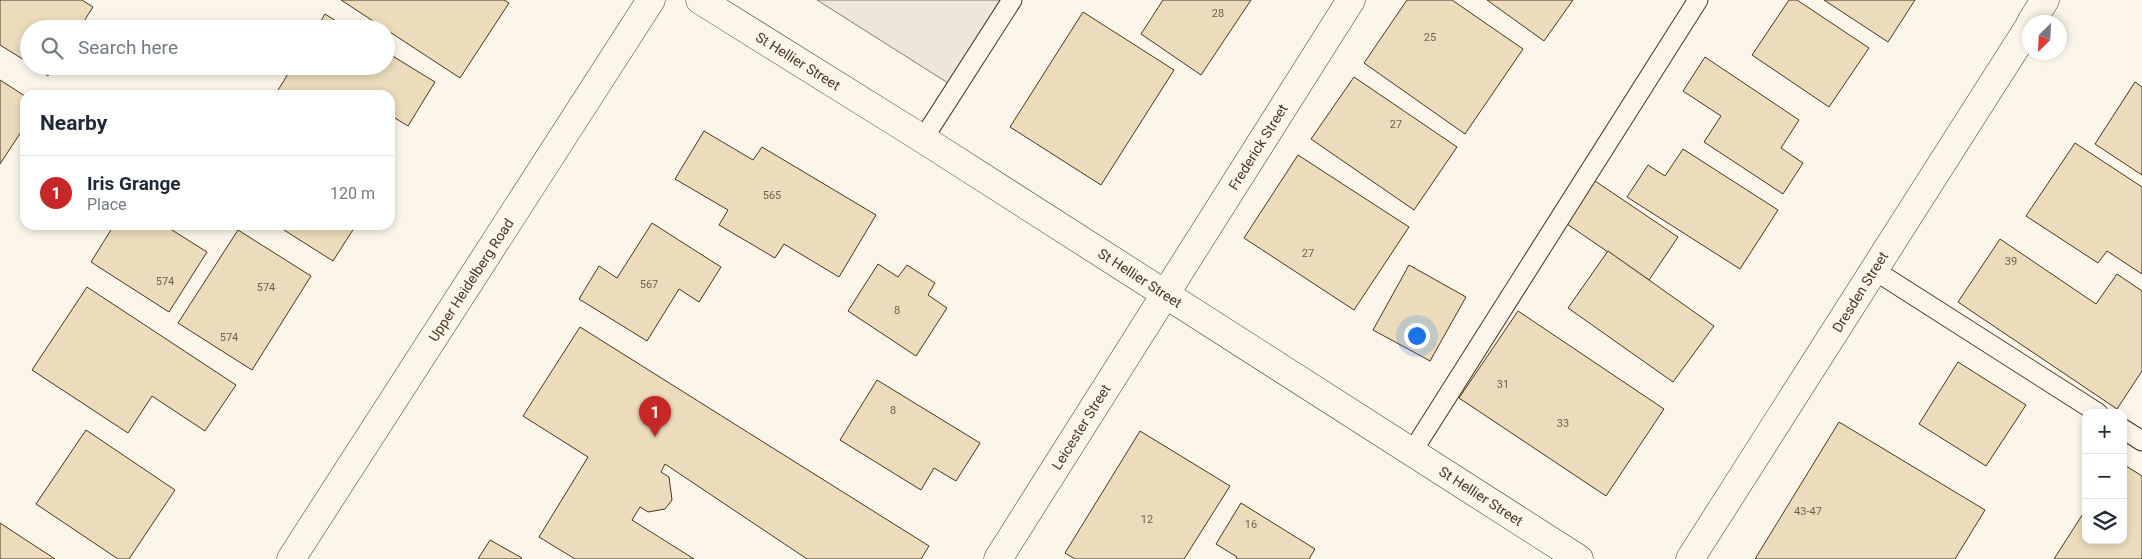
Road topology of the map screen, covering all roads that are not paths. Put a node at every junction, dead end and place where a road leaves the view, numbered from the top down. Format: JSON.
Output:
{"nodes":[{"id":1,"x":651,"y":0,"type":"edge"},
{"id":2,"x":700,"y":0,"type":"edge"},
{"id":3,"x":1012,"y":0,"type":"edge"},
{"id":4,"x":1351,"y":0,"type":"edge"},
{"id":5,"x":1698,"y":0,"type":"edge"},
{"id":6,"x":2045,"y":0,"type":"edge"},
{"id":7,"x":2036,"y":15,"type":"edge"},
{"id":8,"x":2022,"y":37,"type":"edge"},
{"id":9,"x":923,"y":139,"type":"junction"},
{"id":10,"x":1874,"y":270,"type":"junction"},
{"id":11,"x":1165,"y":294,"type":"junction"},
{"id":12,"x":2092,"y":409,"type":"edge"},
{"id":13,"x":2127,"y":432,"type":"edge"},
{"id":14,"x":2142,"y":441,"type":"edge"},
{"id":15,"x":1412,"y":452,"type":"junction"},
{"id":16,"x":291,"y":559,"type":"edge"},
{"id":17,"x":998,"y":559,"type":"edge"},
{"id":18,"x":1579,"y":559,"type":"edge"},
{"id":19,"x":1690,"y":559,"type":"edge"}],
"edges":[{"from":1,"to":16,"type":"street","name":"Upper Heidelberg Road"},
{"from":2,"to":9,"type":"street","name":"St Hellier Street"},
{"from":3,"to":9,"type":"lane"},
{"from":4,"to":11,"type":"street","name":"Frederick Street"},
{"from":5,"to":15,"type":"lane"},
{"from":6,"to":7,"type":"street","name":"Dresden Street"},
{"from":8,"to":10,"type":"street","name":"Dresden Street"},
{"from":9,"to":11,"type":"street","name":"St Hellier Street"},
{"from":10,"to":12,"type":"lane"},
{"from":10,"to":19,"type":"street","name":"Dresden Street"},
{"from":11,"to":15,"type":"street","name":"St Hellier Street"},
{"from":11,"to":17,"type":"street","name":"Leicester Street"},
{"from":13,"to":14,"type":"lane"},
{"from":15,"to":18,"type":"street","name":"St Hellier Street"}]}
